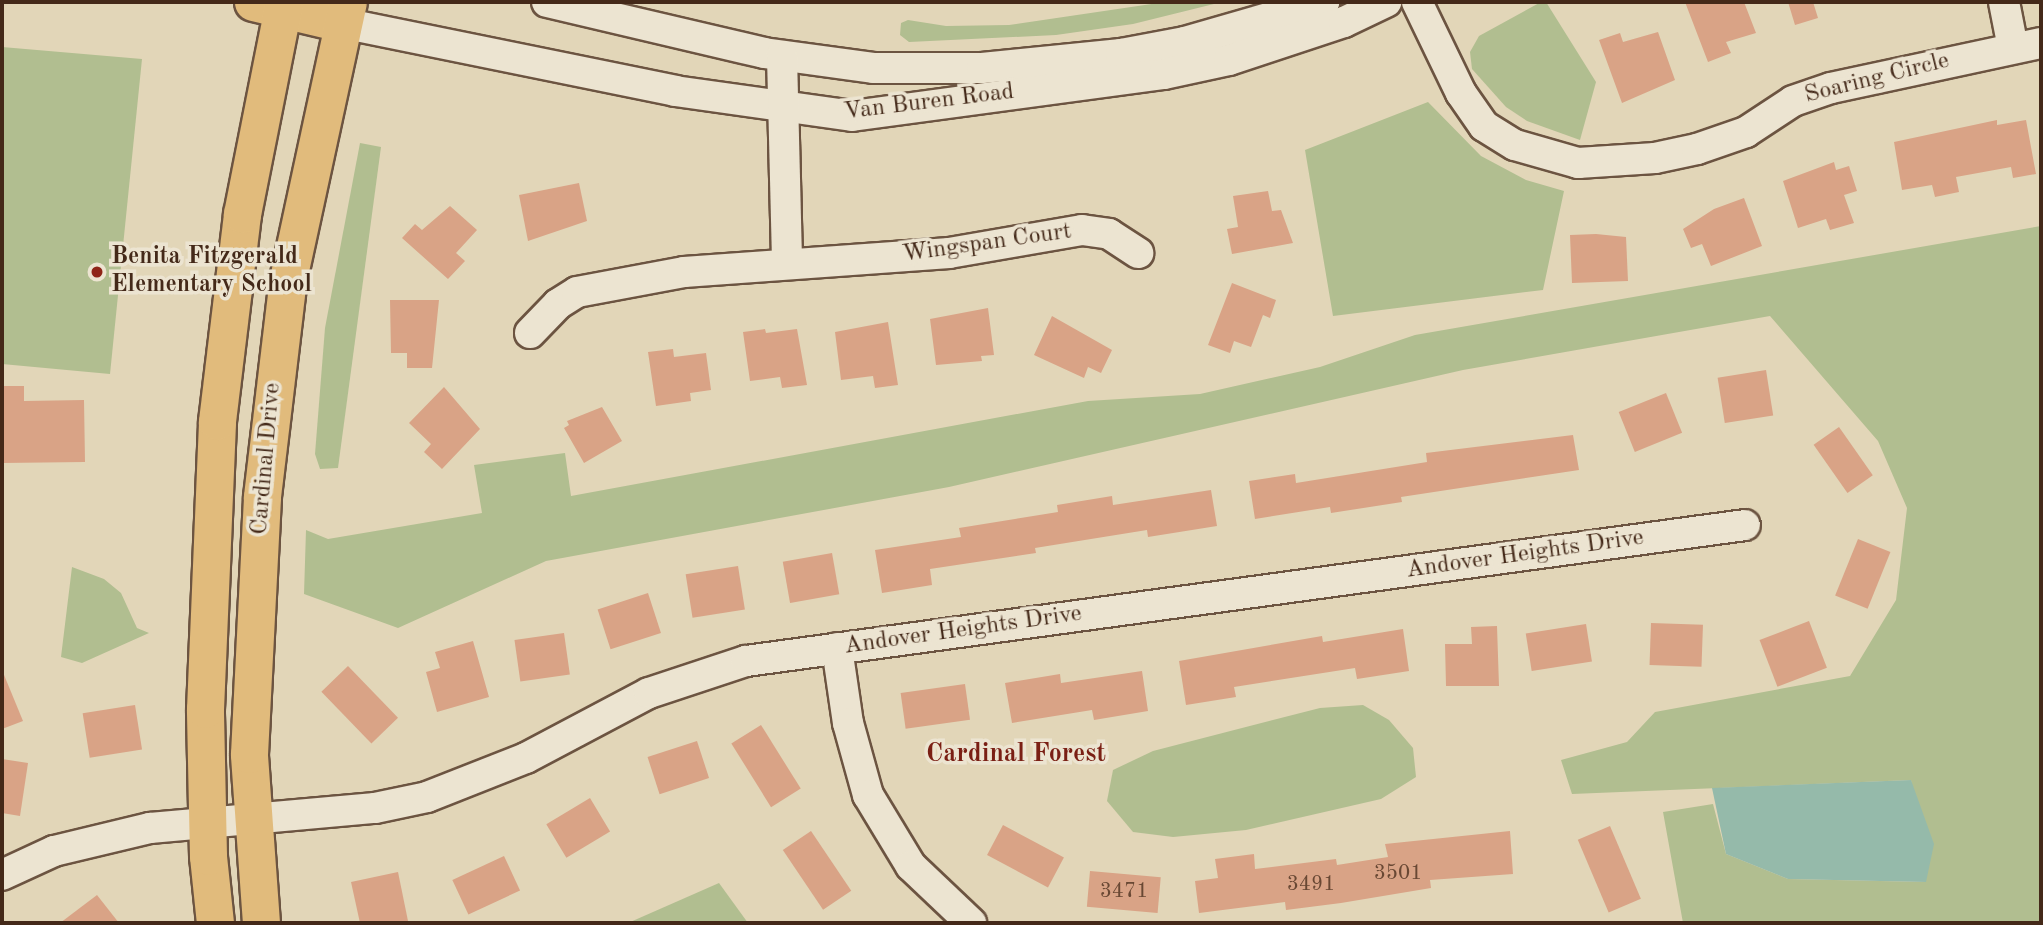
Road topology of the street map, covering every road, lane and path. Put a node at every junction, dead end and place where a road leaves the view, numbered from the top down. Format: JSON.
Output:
{"nodes":[{"id":1,"x":547,"y":2,"type":"edge"},
{"id":2,"x":1324,"y":2,"type":"edge"},
{"id":3,"x":1385,"y":2,"type":"edge"},
{"id":4,"x":1417,"y":2,"type":"edge"},
{"id":5,"x":2004,"y":2,"type":"edge"},
{"id":6,"x":273,"y":4,"type":"edge"},
{"id":7,"x":345,"y":12,"type":"edge"},
{"id":8,"x":2027,"y":46,"type":"edge"},
{"id":9,"x":782,"y":56,"type":"junction"},
{"id":10,"x":783,"y":109,"type":"junction"},
{"id":11,"x":1138,"y":253,"type":"dead end"},
{"id":12,"x":787,"y":262,"type":"junction"},
{"id":13,"x":530,"y":333,"type":"dead end"},
{"id":14,"x":1745,"y":525,"type":"dead end"},
{"id":15,"x":837,"y":648,"type":"junction"},
{"id":16,"x":250,"y":819,"type":"junction"},
{"id":17,"x":207,"y":823,"type":"junction"},
{"id":18,"x":2,"y":875,"type":"edge"},
{"id":19,"x":215,"y":923,"type":"edge"},
{"id":20,"x":261,"y":923,"type":"edge"},
{"id":21,"x":971,"y":923,"type":"edge"}],
"edges":[{"from":1,"to":9,"type":"street","name":"Van Buren Road"},
{"from":2,"to":9,"type":"street","name":"Van Buren Road"},
{"from":3,"to":10,"type":"street","name":"Van Buren Road"},
{"from":4,"to":8,"type":"street","name":"Soaring Circle"},
{"from":5,"to":8,"type":"street","name":"Soaring Circle"},
{"from":6,"to":7,"type":"main road"},
{"from":6,"to":17,"type":"main road","name":"Cardinal Drive"},
{"from":7,"to":10,"type":"street","name":"Van Buren Road"},
{"from":7,"to":16,"type":"main road","name":"Cardinal Drive"},
{"from":9,"to":10,"type":"street"},
{"from":10,"to":12,"type":"street"},
{"from":11,"to":12,"type":"street","name":"Wingspan Court"},
{"from":12,"to":13,"type":"street","name":"Wingspan Court"},
{"from":14,"to":15,"type":"street","name":"Andover Heights Drive"},
{"from":15,"to":16,"type":"street","name":"Andover Heights Drive"},
{"from":15,"to":21,"type":"street"},
{"from":16,"to":17,"type":"street","name":"Andover Heights Drive"},
{"from":16,"to":20,"type":"main road","name":"Cardinal Drive"},
{"from":17,"to":18,"type":"street","name":"Andover Heights Drive"},
{"from":17,"to":19,"type":"main road","name":"Cardinal Drive"}]}
